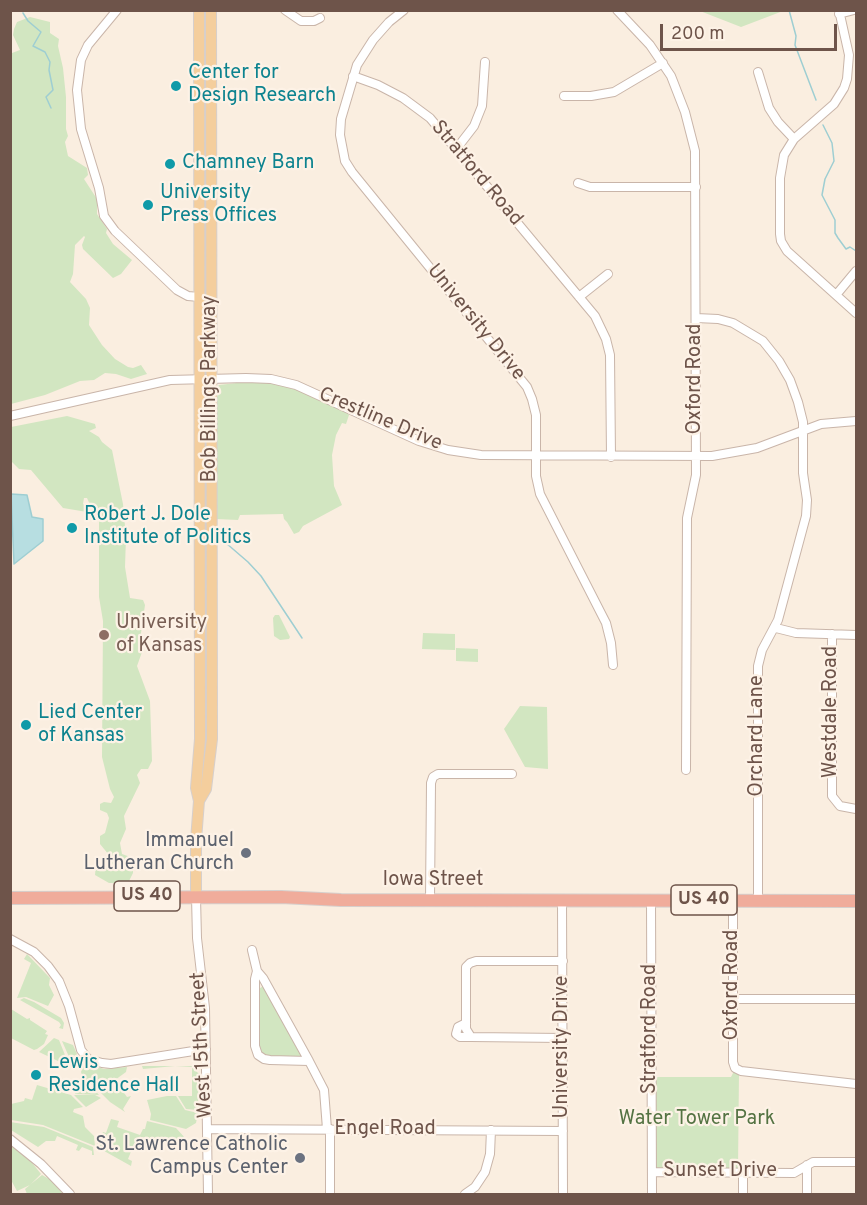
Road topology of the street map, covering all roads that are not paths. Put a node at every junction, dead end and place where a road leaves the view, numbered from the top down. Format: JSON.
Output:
{"nodes":[{"id":1,"x":117,"y":10,"type":"edge"},
{"id":2,"x":199,"y":10,"type":"edge"},
{"id":3,"x":211,"y":10,"type":"edge"},
{"id":4,"x":285,"y":10,"type":"edge"},
{"id":5,"x":404,"y":10,"type":"edge"},
{"id":6,"x":617,"y":10,"type":"edge"},
{"id":7,"x":854,"y":10,"type":"edge"},
{"id":8,"x":839,"y":12,"type":"edge"},
{"id":9,"x":320,"y":18,"type":"dead end"},
{"id":10,"x":485,"y":62,"type":"dead end"},
{"id":11,"x":663,"y":63,"type":"junction"},
{"id":12,"x":758,"y":72,"type":"dead end"},
{"id":13,"x":353,"y":76,"type":"junction"},
{"id":14,"x":564,"y":96,"type":"dead end"},
{"id":15,"x":794,"y":139,"type":"junction"},
{"id":16,"x":457,"y":148,"type":"junction"},
{"id":17,"x":578,"y":183,"type":"dead end"},
{"id":18,"x":696,"y":187,"type":"junction"},
{"id":19,"x":856,"y":271,"type":"edge"},
{"id":20,"x":608,"y":274,"type":"dead end"},
{"id":21,"x":836,"y":295,"type":"junction"},
{"id":22,"x":199,"y":297,"type":"junction"},
{"id":23,"x":579,"y":297,"type":"junction"},
{"id":24,"x":856,"y":313,"type":"edge"},
{"id":25,"x":696,"y":318,"type":"junction"},
{"id":26,"x":205,"y":379,"type":"junction"},
{"id":27,"x":10,"y":416,"type":"edge"},
{"id":28,"x":856,"y":421,"type":"edge"},
{"id":29,"x":803,"y":430,"type":"junction"},
{"id":30,"x":536,"y":456,"type":"junction"},
{"id":31,"x":611,"y":457,"type":"junction"},
{"id":32,"x":696,"y":457,"type":"junction"},
{"id":33,"x":776,"y":628,"type":"junction"},
{"id":34,"x":832,"y":634,"type":"junction"},
{"id":35,"x":856,"y":635,"type":"edge"},
{"id":36,"x":613,"y":665,"type":"dead end"},
{"id":37,"x":686,"y":770,"type":"dead end"},
{"id":38,"x":512,"y":774,"type":"dead end"},
{"id":39,"x":856,"y":809,"type":"edge"},
{"id":40,"x":196,"y":897,"type":"junction"},
{"id":41,"x":10,"y":898,"type":"edge"},
{"id":42,"x":430,"y":900,"type":"junction"},
{"id":43,"x":562,"y":900,"type":"junction"},
{"id":44,"x":651,"y":900,"type":"junction"},
{"id":45,"x":733,"y":900,"type":"junction"},
{"id":46,"x":758,"y":900,"type":"junction"},
{"id":47,"x":856,"y":901,"type":"edge"},
{"id":48,"x":10,"y":939,"type":"edge"},
{"id":49,"x":252,"y":950,"type":"dead end"},
{"id":50,"x":562,"y":962,"type":"junction"},
{"id":51,"x":257,"y":970,"type":"junction"},
{"id":52,"x":266,"y":983,"type":"junction"},
{"id":53,"x":256,"y":990,"type":"junction"},
{"id":54,"x":733,"y":999,"type":"junction"},
{"id":55,"x":856,"y":999,"type":"edge"},
{"id":56,"x":563,"y":1038,"type":"junction"},
{"id":57,"x":206,"y":1050,"type":"junction"},
{"id":58,"x":309,"y":1061,"type":"junction"},
{"id":59,"x":856,"y":1084,"type":"edge"},
{"id":60,"x":207,"y":1129,"type":"junction"},
{"id":61,"x":329,"y":1129,"type":"junction"},
{"id":62,"x":491,"y":1130,"type":"junction"},
{"id":63,"x":563,"y":1131,"type":"junction"},
{"id":64,"x":10,"y":1139,"type":"edge"},
{"id":65,"x":856,"y":1162,"type":"edge"},
{"id":66,"x":807,"y":1165,"type":"junction"},
{"id":67,"x":652,"y":1172,"type":"junction"},
{"id":68,"x":743,"y":1172,"type":"junction"},
{"id":69,"x":70,"y":1194,"type":"edge"},
{"id":70,"x":208,"y":1194,"type":"edge"},
{"id":71,"x":330,"y":1194,"type":"edge"},
{"id":72,"x":465,"y":1194,"type":"edge"},
{"id":73,"x":563,"y":1194,"type":"edge"},
{"id":74,"x":652,"y":1194,"type":"edge"},
{"id":75,"x":743,"y":1194,"type":"edge"},
{"id":76,"x":807,"y":1194,"type":"edge"}],
"edges":[{"from":1,"to":22,"type":"street"},
{"from":2,"to":22,"type":"main road","name":"Bob Billings Parkway"},
{"from":3,"to":26,"type":"main road","name":"Bob Billings Parkway"},
{"from":4,"to":9,"type":"street"},
{"from":5,"to":13,"type":"street","name":"University Drive"},
{"from":6,"to":11,"type":"street","name":"Oxford Road"},
{"from":7,"to":8,"type":"street"},
{"from":8,"to":15,"type":"street"},
{"from":10,"to":16,"type":"street"},
{"from":11,"to":14,"type":"street"},
{"from":11,"to":18,"type":"street","name":"Oxford Road"},
{"from":12,"to":15,"type":"street"},
{"from":13,"to":16,"type":"street","name":"Stratford Road"},
{"from":13,"to":30,"type":"street","name":"University Drive"},
{"from":15,"to":21,"type":"street"},
{"from":16,"to":23,"type":"street","name":"Stratford Road"},
{"from":17,"to":18,"type":"street"},
{"from":18,"to":25,"type":"street","name":"Oxford Road"},
{"from":19,"to":21,"type":"street"},
{"from":20,"to":23,"type":"street"},
{"from":21,"to":24,"type":"street"},
{"from":22,"to":26,"type":"main road","name":"Bob Billings Parkway"},
{"from":23,"to":31,"type":"street","name":"Stratford Road"},
{"from":25,"to":29,"type":"street","name":"Orchard Lane"},
{"from":25,"to":32,"type":"street","name":"Oxford Road"},
{"from":26,"to":27,"type":"street","name":"Crestline Drive"},
{"from":26,"to":30,"type":"street","name":"Crestline Drive"},
{"from":26,"to":40,"type":"main road","name":"Bob Billings Parkway"},
{"from":28,"to":29,"type":"street","name":"Crestline Drive"},
{"from":29,"to":32,"type":"street","name":"Crestline Drive"},
{"from":29,"to":33,"type":"street","name":"Orchard Lane"},
{"from":30,"to":31,"type":"street","name":"Crestline Drive"},
{"from":30,"to":36,"type":"street","name":"University Drive"},
{"from":31,"to":32,"type":"street","name":"Crestline Drive"},
{"from":32,"to":37,"type":"street","name":"Oxford Road"},
{"from":33,"to":34,"type":"street"},
{"from":33,"to":46,"type":"street","name":"Orchard Lane"},
{"from":34,"to":35,"type":"street"},
{"from":34,"to":39,"type":"street","name":"Westdale Road"},
{"from":38,"to":42,"type":"street"},
{"from":40,"to":41,"type":"highway","name":"Iowa Street","number":"US 40"},
{"from":40,"to":42,"type":"highway","name":"Iowa Street","number":"US 40"},
{"from":40,"to":57,"type":"street","name":"West 15th Street"},
{"from":42,"to":43,"type":"highway","name":"Iowa Street","number":"US 40"},
{"from":43,"to":44,"type":"highway","name":"Iowa Street","number":"US 40"},
{"from":43,"to":50,"type":"street","name":"University Drive"},
{"from":44,"to":45,"type":"highway","name":"Iowa Street","number":"US 40"},
{"from":44,"to":67,"type":"street","name":"Stratford Road"},
{"from":45,"to":46,"type":"highway","name":"Iowa Street","number":"US 40"},
{"from":45,"to":54,"type":"street","name":"Oxford Road"},
{"from":46,"to":47,"type":"highway","name":"Iowa Street","number":"US 40"},
{"from":48,"to":57,"type":"street"},
{"from":49,"to":51,"type":"street"},
{"from":50,"to":56,"type":"street","name":"University Drive"},
{"from":50,"to":56,"type":"street"},
{"from":51,"to":52,"type":"street"},
{"from":51,"to":53,"type":"street"},
{"from":52,"to":53,"type":"street"},
{"from":52,"to":58,"type":"street"},
{"from":53,"to":58,"type":"street"},
{"from":54,"to":55,"type":"street"},
{"from":54,"to":59,"type":"street","name":"Oxford Road"},
{"from":56,"to":63,"type":"street","name":"University Drive"},
{"from":57,"to":60,"type":"street","name":"West 15th Street"},
{"from":58,"to":61,"type":"street"},
{"from":60,"to":61,"type":"street","name":"Engel Road"},
{"from":60,"to":70,"type":"street","name":"West 15th Street"},
{"from":61,"to":62,"type":"street","name":"Engel Road"},
{"from":61,"to":71,"type":"street"},
{"from":62,"to":63,"type":"street","name":"Engel Road"},
{"from":62,"to":72,"type":"street"},
{"from":63,"to":73,"type":"street","name":"University Drive"},
{"from":64,"to":69,"type":"street"},
{"from":65,"to":66,"type":"street","name":"Sunset Drive"},
{"from":66,"to":68,"type":"street","name":"Sunset Drive"},
{"from":66,"to":76,"type":"street"},
{"from":67,"to":68,"type":"street","name":"Sunset Drive"},
{"from":67,"to":74,"type":"street","name":"Stratford Road"},
{"from":68,"to":75,"type":"street"}]}
